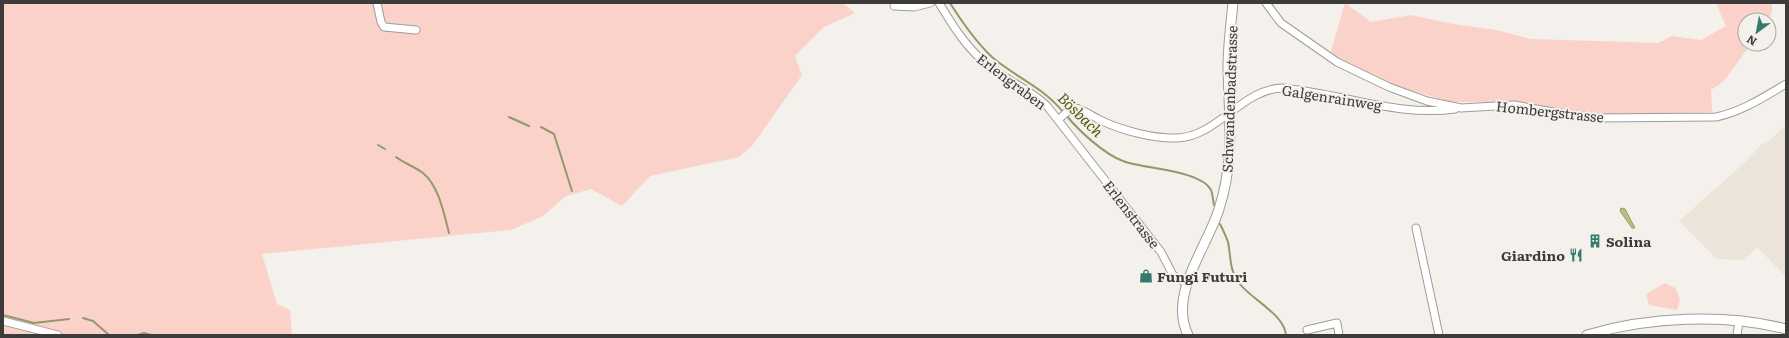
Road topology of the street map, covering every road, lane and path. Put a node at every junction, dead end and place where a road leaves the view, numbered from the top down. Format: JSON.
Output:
{"nodes":[{"id":1,"x":377,"y":3,"type":"edge"},
{"id":2,"x":930,"y":3,"type":"edge"},
{"id":3,"x":939,"y":3,"type":"edge"},
{"id":4,"x":1233,"y":3,"type":"edge"},
{"id":5,"x":1266,"y":3,"type":"edge"},
{"id":6,"x":894,"y":6,"type":"dead end"},
{"id":7,"x":416,"y":30,"type":"dead end"},
{"id":8,"x":1786,"y":84,"type":"edge"},
{"id":9,"x":1461,"y":108,"type":"junction"},
{"id":10,"x":1231,"y":112,"type":"junction"},
{"id":11,"x":1060,"y":118,"type":"junction"},
{"id":12,"x":1416,"y":228,"type":"dead end"},
{"id":13,"x":1187,"y":284,"type":"junction"},
{"id":14,"x":3,"y":321,"type":"edge"},
{"id":15,"x":1739,"y":322,"type":"junction"},
{"id":16,"x":1786,"y":329,"type":"edge"},
{"id":17,"x":1307,"y":330,"type":"dead end"},
{"id":18,"x":58,"y":335,"type":"edge"},
{"id":19,"x":1188,"y":335,"type":"edge"},
{"id":20,"x":1340,"y":335,"type":"edge"},
{"id":21,"x":1439,"y":335,"type":"edge"},
{"id":22,"x":1587,"y":335,"type":"edge"},
{"id":23,"x":1737,"y":335,"type":"edge"}],
"edges":[{"from":1,"to":7,"type":"street"},
{"from":2,"to":6,"type":"street"},
{"from":3,"to":11,"type":"street","name":"Erlengraben"},
{"from":4,"to":10,"type":"street","name":"Schwandenbadstrasse"},
{"from":5,"to":9,"type":"street","name":"Hombergstrasse"},
{"from":8,"to":9,"type":"street","name":"Hombergstrasse"},
{"from":9,"to":10,"type":"street","name":"Galgenrainweg"},
{"from":10,"to":11,"type":"street","name":"Galgenrainweg"},
{"from":10,"to":13,"type":"street","name":"Schwandenbadstrasse"},
{"from":11,"to":13,"type":"street","name":"Erlenstrasse"},
{"from":12,"to":21,"type":"street"},
{"from":13,"to":19,"type":"street"},
{"from":14,"to":18,"type":"street"},
{"from":15,"to":16,"type":"street"},
{"from":15,"to":22,"type":"street"},
{"from":15,"to":23,"type":"street"},
{"from":17,"to":20,"type":"street"}]}
